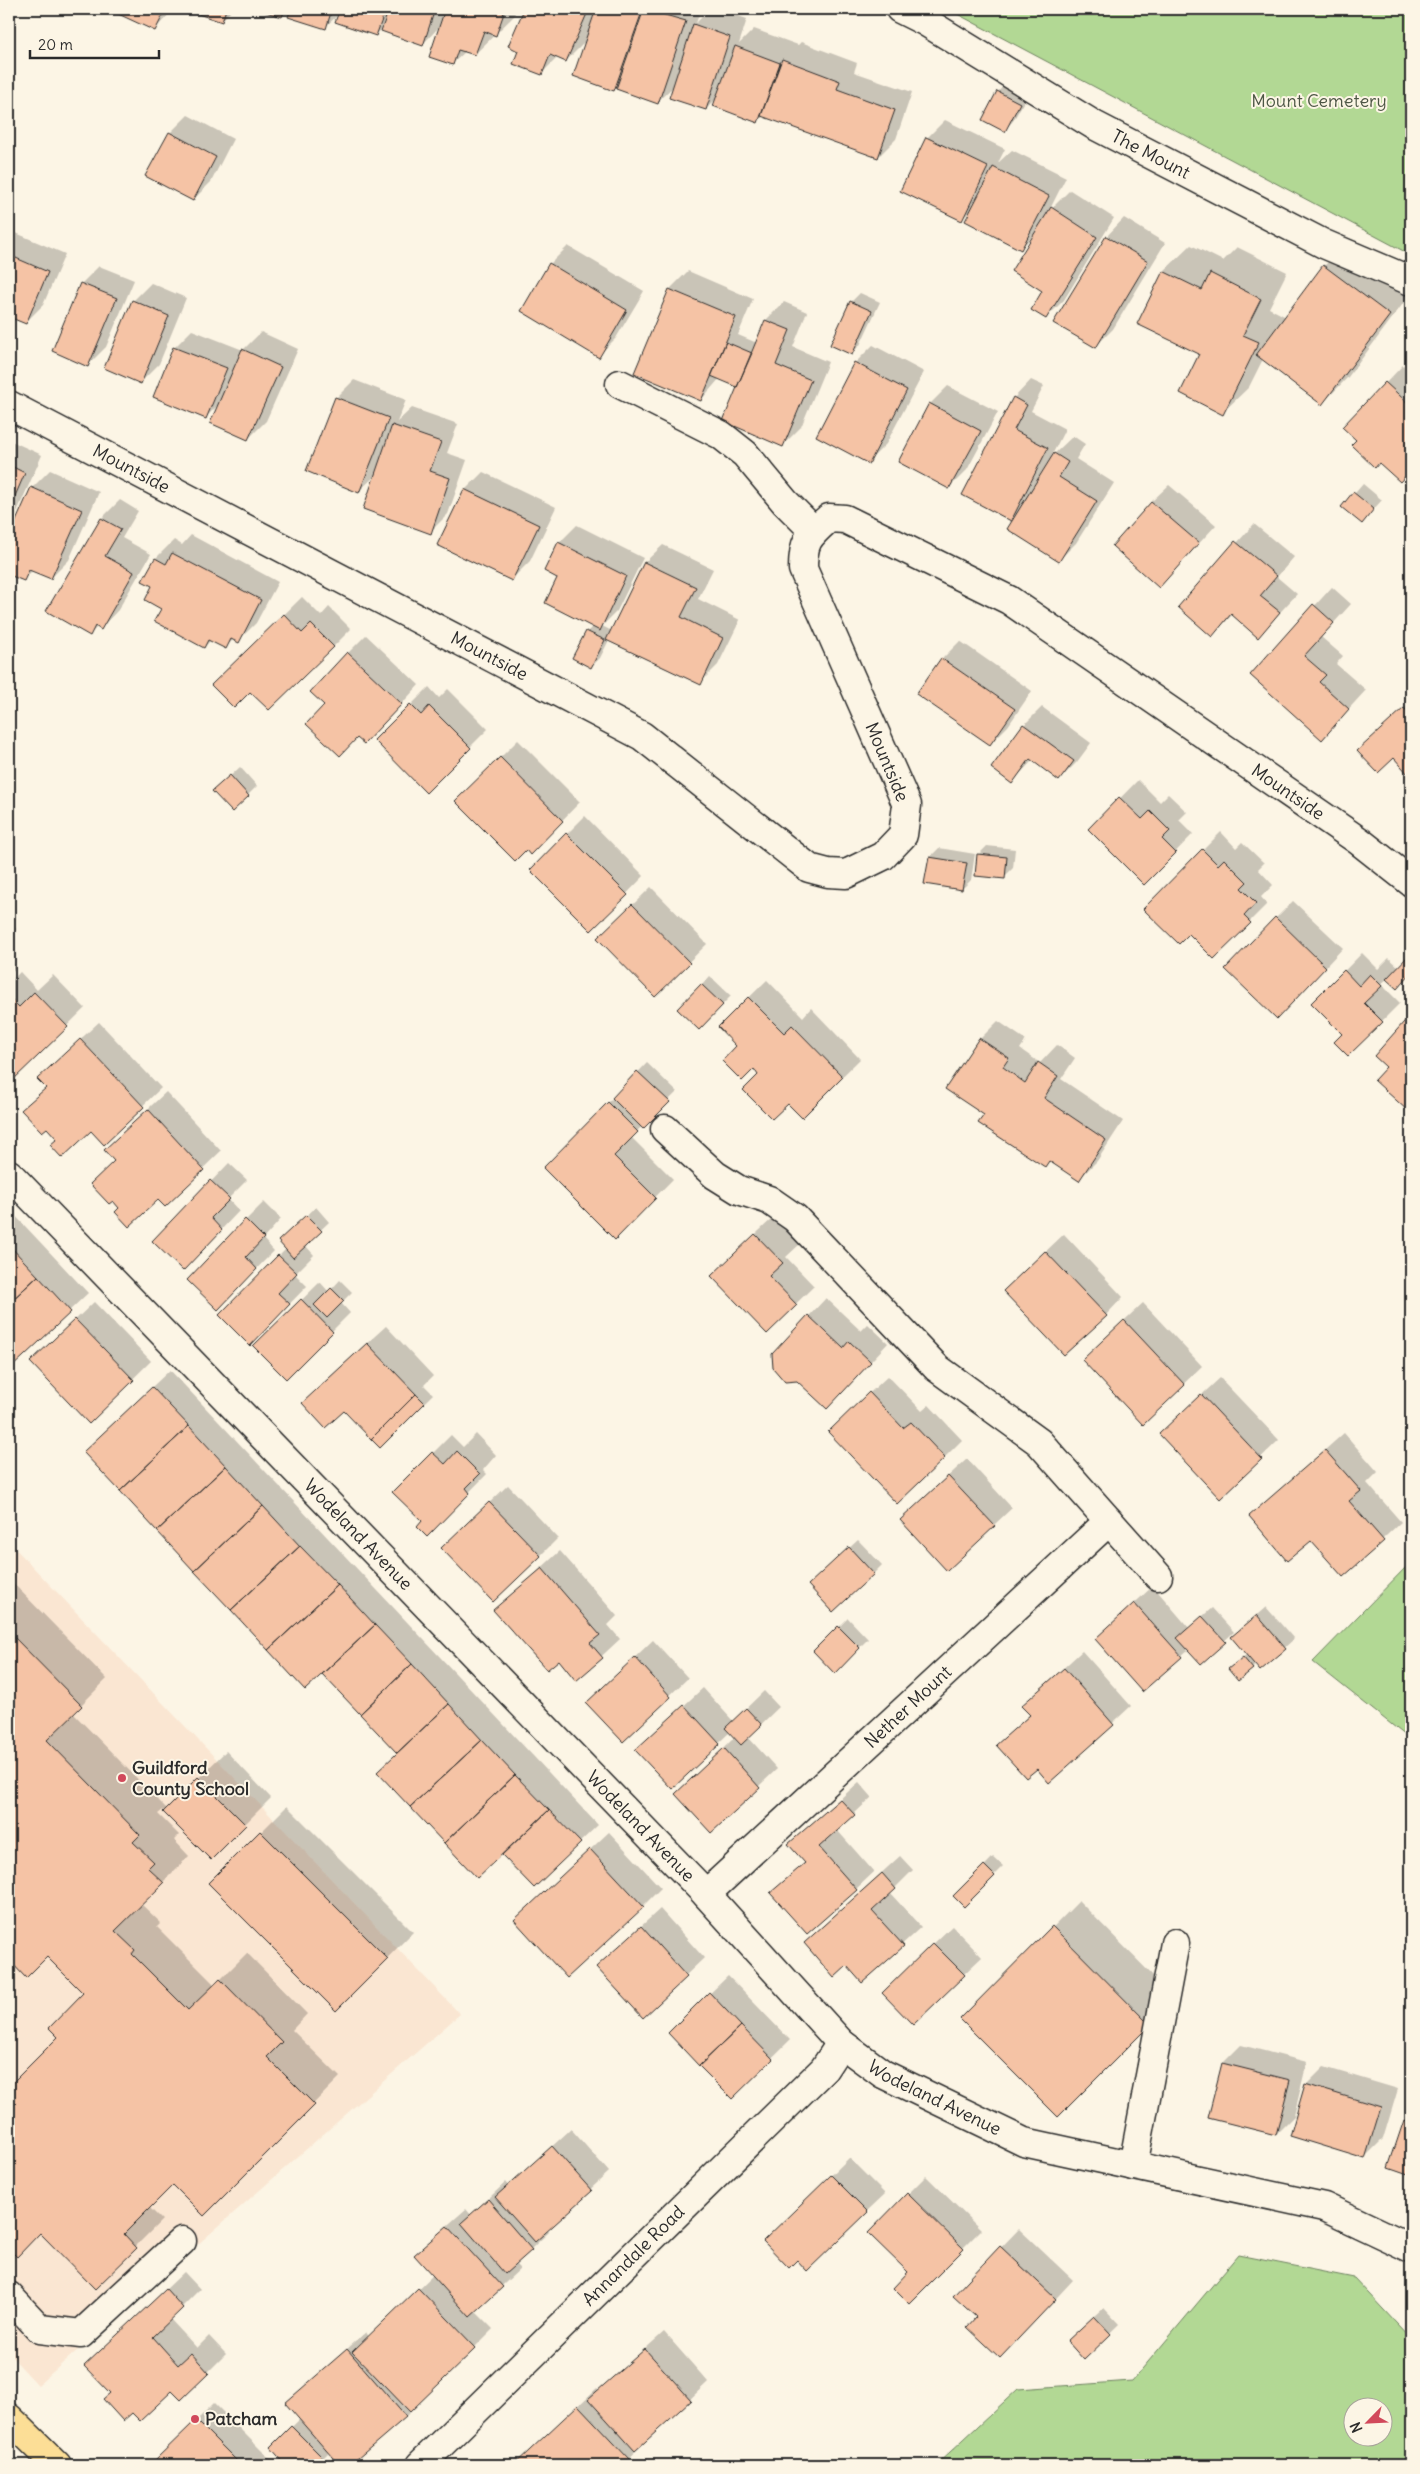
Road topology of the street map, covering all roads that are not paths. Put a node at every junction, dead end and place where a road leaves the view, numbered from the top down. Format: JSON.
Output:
{"nodes":[{"id":1,"x":900,"y":9,"type":"edge"},
{"id":2,"x":1411,"y":281,"type":"edge"},
{"id":3,"x":620,"y":384,"type":"dead end"},
{"id":4,"x":9,"y":405,"type":"edge"},
{"id":5,"x":814,"y":531,"type":"junction"},
{"id":6,"x":1411,"y":882,"type":"edge"},
{"id":7,"x":665,"y":1129,"type":"dead end"},
{"id":8,"x":9,"y":1174,"type":"edge"},
{"id":9,"x":1109,"y":1521,"type":"junction"},
{"id":10,"x":1158,"y":1576,"type":"dead end"},
{"id":11,"x":706,"y":1894,"type":"junction"},
{"id":12,"x":1175,"y":1944,"type":"dead end"},
{"id":13,"x":841,"y":2043,"type":"junction"},
{"id":14,"x":1133,"y":2166,"type":"junction"},
{"id":15,"x":182,"y":2241,"type":"dead end"},
{"id":16,"x":1411,"y":2248,"type":"edge"},
{"id":17,"x":9,"y":2296,"type":"edge"},
{"id":18,"x":9,"y":2418,"type":"edge"},
{"id":19,"x":57,"y":2465,"type":"edge"},
{"id":20,"x":420,"y":2465,"type":"edge"}],
"edges":[{"from":1,"to":2,"type":"street","name":"The Mount"},
{"from":3,"to":5,"type":"street"},
{"from":4,"to":5,"type":"street","name":"Mountside"},
{"from":5,"to":6,"type":"street","name":"Mountside"},
{"from":7,"to":9,"type":"street"},
{"from":8,"to":11,"type":"street","name":"Wodeland Avenue"},
{"from":9,"to":10,"type":"street"},
{"from":9,"to":11,"type":"street","name":"Nether Mount"},
{"from":11,"to":13,"type":"street","name":"Wodeland Avenue"},
{"from":12,"to":14,"type":"street"},
{"from":13,"to":14,"type":"street","name":"Wodeland Avenue"},
{"from":13,"to":20,"type":"street","name":"Annandale Road"},
{"from":14,"to":16,"type":"street","name":"Wodeland Avenue"},
{"from":15,"to":17,"type":"street"},
{"from":18,"to":19,"type":"main road"}]}
